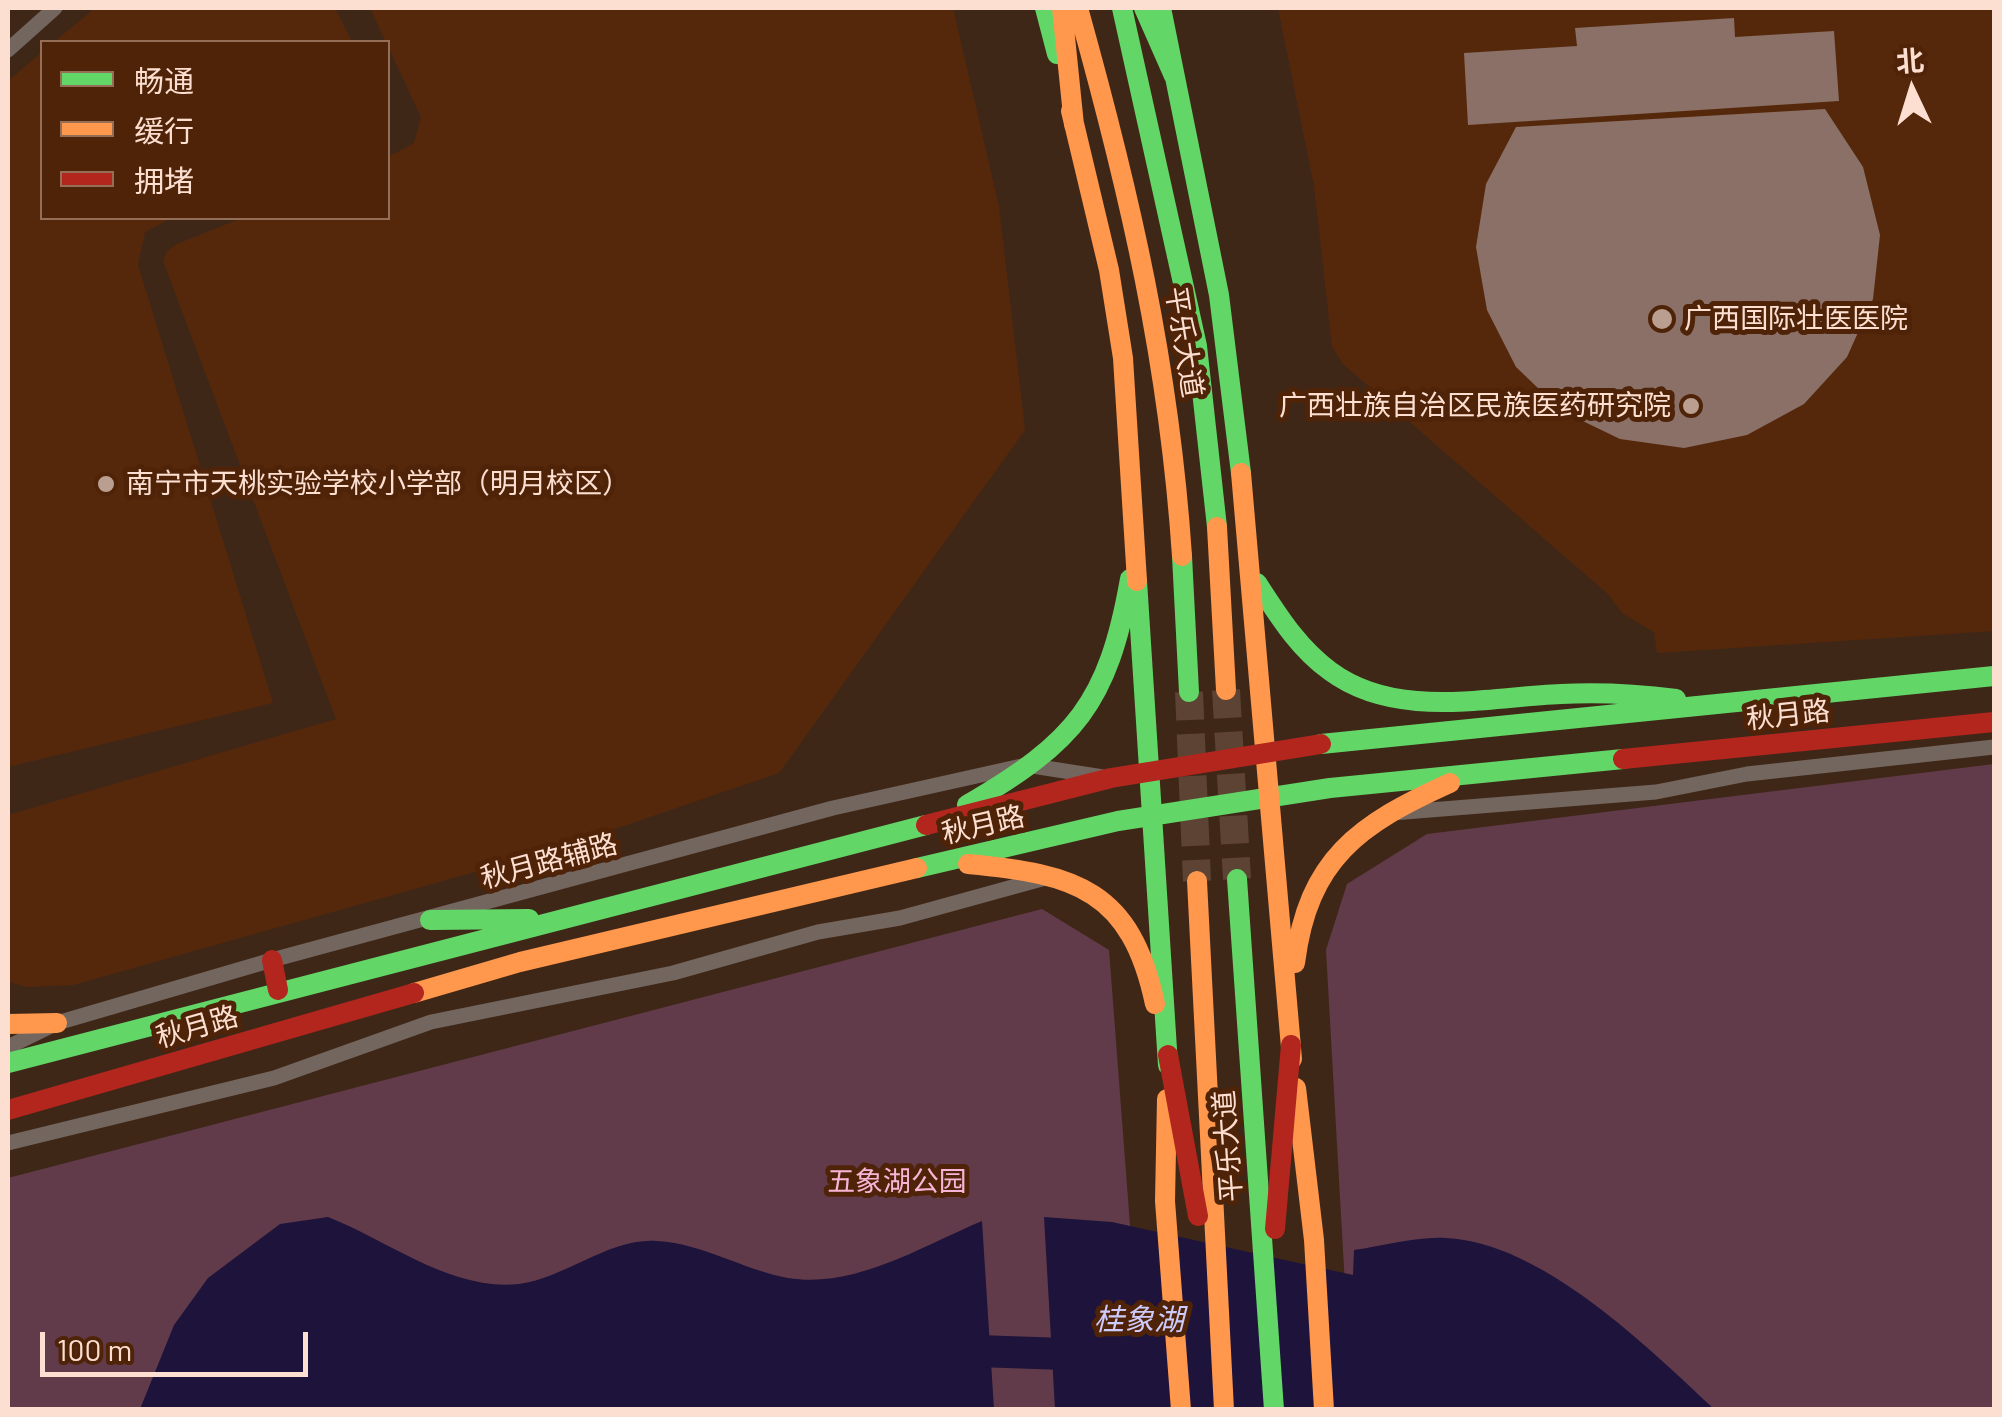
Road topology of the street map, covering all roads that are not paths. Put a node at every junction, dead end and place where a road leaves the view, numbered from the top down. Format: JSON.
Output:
{"nodes":[{"id":1,"x":55,"y":8,"type":"edge"},
{"id":2,"x":1045,"y":8,"type":"edge"},
{"id":3,"x":1062,"y":8,"type":"edge"},
{"id":4,"x":1078,"y":8,"type":"edge"},
{"id":5,"x":1122,"y":8,"type":"edge"},
{"id":6,"x":1144,"y":8,"type":"edge"},
{"id":7,"x":1161,"y":8,"type":"edge"},
{"id":8,"x":8,"y":50,"type":"edge"},
{"id":9,"x":1174,"y":76,"type":"junction"},
{"id":10,"x":1074,"y":125,"type":"junction"},
{"id":11,"x":1136,"y":528,"type":"junction"},
{"id":12,"x":1251,"y":573,"type":"junction"},
{"id":13,"x":1994,"y":676,"type":"edge"},
{"id":14,"x":1226,"y":690,"type":"tunnel mouth"},
{"id":15,"x":1189,"y":692,"type":"tunnel mouth"},
{"id":16,"x":1713,"y":704,"type":"junction"},
{"id":17,"x":1994,"y":722,"type":"edge"},
{"id":18,"x":1994,"y":747,"type":"edge"},
{"id":19,"x":1268,"y":752,"type":"junction"},
{"id":20,"x":1026,"y":765,"type":"junction"},
{"id":21,"x":1148,"y":772,"type":"junction"},
{"id":22,"x":1471,"y":774,"type":"junction"},
{"id":23,"x":1112,"y":778,"type":"junction"},
{"id":24,"x":1270,"y":797,"type":"junction"},
{"id":25,"x":1382,"y":814,"type":"junction"},
{"id":26,"x":1150,"y":816,"type":"junction"},
{"id":27,"x":945,"y":818,"type":"junction"},
{"id":28,"x":946,"y":862,"type":"junction"},
{"id":29,"x":1054,"y":876,"type":"junction"},
{"id":30,"x":1237,"y":879,"type":"tunnel mouth"},
{"id":31,"x":1197,"y":881,"type":"tunnel mouth"},
{"id":32,"x":561,"y":919,"type":"junction"},
{"id":33,"x":430,"y":920,"type":"junction"},
{"id":34,"x":272,"y":960,"type":"junction"},
{"id":35,"x":278,"y":990,"type":"junction"},
{"id":36,"x":57,"y":1023,"type":"junction"},
{"id":37,"x":8,"y":1024,"type":"edge"},
{"id":38,"x":1291,"y":1045,"type":"junction"},
{"id":39,"x":8,"y":1047,"type":"edge"},
{"id":40,"x":1168,"y":1055,"type":"junction"},
{"id":41,"x":8,"y":1063,"type":"edge"},
{"id":42,"x":8,"y":1110,"type":"edge"},
{"id":43,"x":8,"y":1143,"type":"edge"},
{"id":44,"x":1268,"y":1316,"type":"junction"},
{"id":45,"x":1218,"y":1324,"type":"junction"},
{"id":46,"x":1181,"y":1410,"type":"edge"},
{"id":47,"x":1224,"y":1410,"type":"edge"},
{"id":48,"x":1274,"y":1410,"type":"edge"},
{"id":49,"x":1324,"y":1410,"type":"edge"}],
"edges":[{"from":1,"to":8,"type":"street"},
{"from":2,"to":10,"type":"main road"},
{"from":3,"to":10,"type":"main road"},
{"from":4,"to":15,"type":"main road","name":"平乐大道"},
{"from":5,"to":14,"type":"main road","name":"平乐大道"},
{"from":6,"to":9,"type":"main road"},
{"from":7,"to":9,"type":"main road"},
{"from":9,"to":12,"type":"main road"},
{"from":10,"to":11,"type":"main road"},
{"from":11,"to":20,"type":"main road"},
{"from":11,"to":21,"type":"main road"},
{"from":12,"to":16,"type":"main road"},
{"from":12,"to":19,"type":"main road"},
{"from":13,"to":16,"type":"main road","name":"秋月路"},
{"from":16,"to":19,"type":"main road","name":"秋月路"},
{"from":17,"to":22,"type":"main road","name":"秋月路"},
{"from":18,"to":25,"type":"street"},
{"from":19,"to":21,"type":"main road","name":"秋月路"},
{"from":19,"to":24,"type":"main road"},
{"from":20,"to":23,"type":"street","name":"秋月路辅路"},
{"from":20,"to":27,"type":"main road"},
{"from":20,"to":33,"type":"street","name":"秋月路辅路"},
{"from":21,"to":23,"type":"main road","name":"秋月路"},
{"from":21,"to":26,"type":"main road"},
{"from":22,"to":24,"type":"main road","name":"秋月路"},
{"from":22,"to":25,"type":"main road"},
{"from":23,"to":27,"type":"main road","name":"秋月路"},
{"from":24,"to":26,"type":"main road","name":"秋月路"},
{"from":24,"to":38,"type":"main road"},
{"from":25,"to":38,"type":"main road"},
{"from":26,"to":28,"type":"main road","name":"秋月路"},
{"from":26,"to":40,"type":"main road"},
{"from":27,"to":32,"type":"main road","name":"秋月路"},
{"from":28,"to":29,"type":"main road"},
{"from":28,"to":42,"type":"main road","name":"秋月路"},
{"from":29,"to":40,"type":"main road"},
{"from":29,"to":43,"type":"street"},
{"from":30,"to":44,"type":"main road","name":"平乐大道"},
{"from":31,"to":45,"type":"main road","name":"平乐大道"},
{"from":32,"to":33,"type":"main road"},
{"from":32,"to":35,"type":"main road","name":"秋月路"},
{"from":33,"to":34,"type":"street","name":"秋月路辅路"},
{"from":34,"to":35,"type":"main road"},
{"from":34,"to":36,"type":"street","name":"秋月路辅路"},
{"from":35,"to":41,"type":"main road","name":"秋月路"},
{"from":36,"to":37,"type":"main road"},
{"from":36,"to":39,"type":"street","name":"秋月路辅路"},
{"from":38,"to":44,"type":"main road"},
{"from":38,"to":49,"type":"main road"},
{"from":40,"to":45,"type":"main road"},
{"from":40,"to":46,"type":"main road"},
{"from":44,"to":48,"type":"main road","name":"平乐大道"},
{"from":45,"to":47,"type":"main road","name":"平乐大道"}]}
